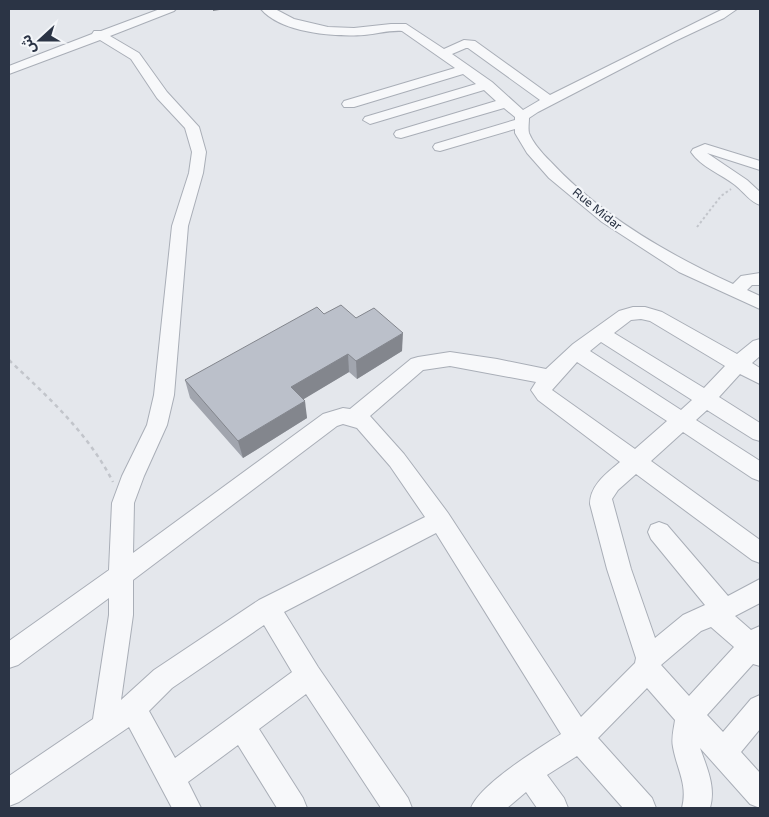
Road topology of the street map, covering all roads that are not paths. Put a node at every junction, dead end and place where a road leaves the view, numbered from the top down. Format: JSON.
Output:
{"nodes":[{"id":1,"x":170,"y":9,"type":"edge"},
{"id":2,"x":267,"y":9,"type":"edge"},
{"id":3,"x":731,"y":9,"type":"edge"},
{"id":4,"x":98,"y":34,"type":"junction"},
{"id":5,"x":443,"y":54,"type":"junction"},
{"id":6,"x":465,"y":69,"type":"junction"},
{"id":7,"x":510,"y":69,"type":"junction"},
{"id":8,"x":9,"y":70,"type":"edge"},
{"id":9,"x":484,"y":83,"type":"junction"},
{"id":10,"x":550,"y":100,"type":"junction"},
{"id":11,"x":508,"y":102,"type":"junction"},
{"id":12,"x":348,"y":104,"type":"dead end"},
{"id":13,"x":521,"y":119,"type":"junction"},
{"id":14,"x":370,"y":120,"type":"dead end"},
{"id":15,"x":401,"y":134,"type":"dead end"},
{"id":16,"x":440,"y":147,"type":"dead end"},
{"id":17,"x":760,"y":166,"type":"edge"},
{"id":18,"x":760,"y":200,"type":"edge"},
{"id":19,"x":760,"y":279,"type":"edge"},
{"id":20,"x":735,"y":292,"type":"junction"},
{"id":21,"x":760,"y":303,"type":"edge"},
{"id":22,"x":601,"y":333,"type":"junction"},
{"id":23,"x":760,"y":346,"type":"edge"},
{"id":24,"x":577,"y":352,"type":"junction"},
{"id":25,"x":740,"y":363,"type":"junction"},
{"id":26,"x":760,"y":377,"type":"edge"},
{"id":27,"x":548,"y":378,"type":"junction"},
{"id":28,"x":706,"y":398,"type":"junction"},
{"id":29,"x":354,"y":417,"type":"junction"},
{"id":30,"x":683,"y":420,"type":"junction"},
{"id":31,"x":760,"y":433,"type":"edge"},
{"id":32,"x":635,"y":461,"type":"junction"},
{"id":33,"x":760,"y":472,"type":"edge"},
{"id":34,"x":440,"y":520,"type":"junction"},
{"id":35,"x":659,"y":532,"type":"dead end"},
{"id":36,"x":760,"y":552,"type":"edge"},
{"id":37,"x":122,"y":574,"type":"junction"},
{"id":38,"x":760,"y":590,"type":"edge"},
{"id":39,"x":268,"y":608,"type":"junction"},
{"id":40,"x":719,"y":611,"type":"junction"},
{"id":41,"x":758,"y":646,"type":"edge"},
{"id":42,"x":9,"y":656,"type":"edge"},
{"id":43,"x":648,"y":663,"type":"junction"},
{"id":44,"x":309,"y":676,"type":"junction"},
{"id":45,"x":133,"y":708,"type":"junction"},
{"id":46,"x":760,"y":708,"type":"edge"},
{"id":47,"x":689,"y":715,"type":"junction"},
{"id":48,"x":241,"y":726,"type":"junction"},
{"id":49,"x":105,"y":727,"type":"junction"},
{"id":50,"x":579,"y":738,"type":"junction"},
{"id":51,"x":723,"y":752,"type":"junction"},
{"id":52,"x":528,"y":772,"type":"junction"},
{"id":53,"x":171,"y":778,"type":"junction"},
{"id":54,"x":9,"y":792,"type":"edge"},
{"id":55,"x":760,"y":794,"type":"edge"},
{"id":56,"x":186,"y":808,"type":"edge"},
{"id":57,"x":293,"y":808,"type":"edge"},
{"id":58,"x":398,"y":808,"type":"edge"},
{"id":59,"x":485,"y":808,"type":"edge"},
{"id":60,"x":554,"y":808,"type":"edge"},
{"id":61,"x":642,"y":808,"type":"edge"},
{"id":62,"x":696,"y":808,"type":"edge"}],
"edges":[{"from":1,"to":4,"type":"street"},
{"from":2,"to":5,"type":"street"},
{"from":3,"to":10,"type":"street"},
{"from":4,"to":8,"type":"street"},
{"from":4,"to":37,"type":"street"},
{"from":5,"to":6,"type":"street"},
{"from":5,"to":7,"type":"street"},
{"from":6,"to":9,"type":"street"},
{"from":6,"to":12,"type":"street"},
{"from":7,"to":9,"type":"street"},
{"from":7,"to":10,"type":"street"},
{"from":9,"to":11,"type":"street"},
{"from":9,"to":14,"type":"street"},
{"from":10,"to":13,"type":"street"},
{"from":11,"to":13,"type":"street"},
{"from":11,"to":15,"type":"street"},
{"from":13,"to":16,"type":"street"},
{"from":13,"to":20,"type":"street","name":"Rue Midar"},
{"from":17,"to":18,"type":"street"},
{"from":19,"to":20,"type":"street"},
{"from":20,"to":21,"type":"street","name":"Rue Midar"},
{"from":22,"to":24,"type":"street"},
{"from":22,"to":25,"type":"street"},
{"from":22,"to":28,"type":"street"},
{"from":23,"to":25,"type":"street"},
{"from":24,"to":27,"type":"street"},
{"from":24,"to":30,"type":"street"},
{"from":25,"to":26,"type":"street"},
{"from":25,"to":28,"type":"street"},
{"from":27,"to":29,"type":"street"},
{"from":27,"to":32,"type":"street"},
{"from":28,"to":30,"type":"street"},
{"from":28,"to":31,"type":"street"},
{"from":29,"to":34,"type":"street"},
{"from":29,"to":37,"type":"street"},
{"from":30,"to":32,"type":"street"},
{"from":30,"to":33,"type":"street"},
{"from":32,"to":36,"type":"street"},
{"from":32,"to":43,"type":"street"},
{"from":34,"to":39,"type":"street"},
{"from":34,"to":50,"type":"street"},
{"from":35,"to":40,"type":"street"},
{"from":37,"to":42,"type":"street"},
{"from":37,"to":49,"type":"street"},
{"from":38,"to":40,"type":"street"},
{"from":39,"to":44,"type":"street"},
{"from":39,"to":45,"type":"street"},
{"from":40,"to":41,"type":"street"},
{"from":40,"to":43,"type":"street"},
{"from":41,"to":47,"type":"street"},
{"from":43,"to":47,"type":"street"},
{"from":43,"to":50,"type":"street"},
{"from":44,"to":48,"type":"street"},
{"from":44,"to":58,"type":"street"},
{"from":45,"to":49,"type":"street"},
{"from":45,"to":53,"type":"street"},
{"from":46,"to":51,"type":"street"},
{"from":47,"to":51,"type":"street"},
{"from":47,"to":62,"type":"street"},
{"from":48,"to":53,"type":"street"},
{"from":48,"to":57,"type":"street"},
{"from":49,"to":54,"type":"street"},
{"from":50,"to":52,"type":"street"},
{"from":50,"to":61,"type":"street"},
{"from":51,"to":55,"type":"street"},
{"from":52,"to":59,"type":"street"},
{"from":52,"to":60,"type":"street"},
{"from":53,"to":56,"type":"street"}]}
